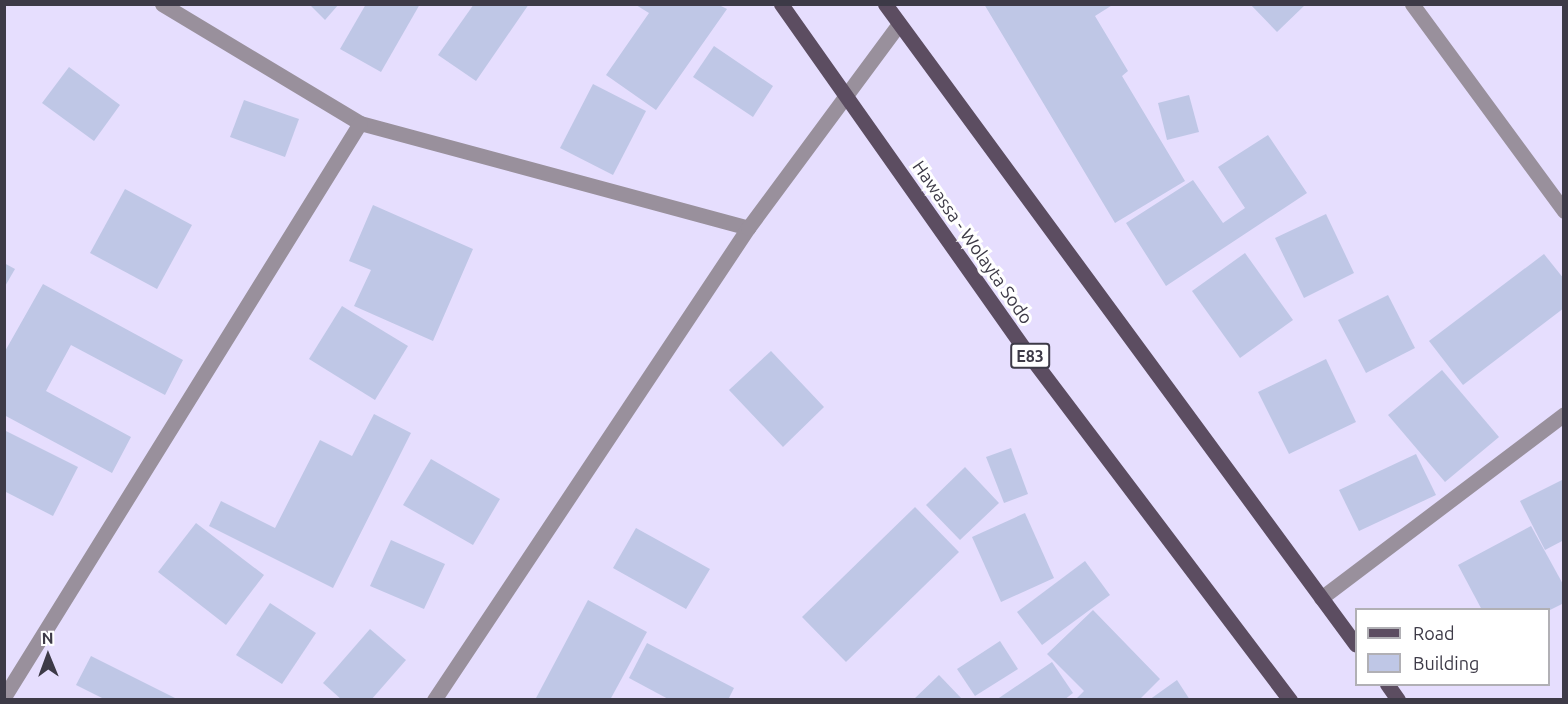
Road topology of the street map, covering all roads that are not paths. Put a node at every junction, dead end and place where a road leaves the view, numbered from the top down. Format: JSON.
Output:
{"nodes":[{"id":1,"x":162,"y":4,"type":"edge"},
{"id":2,"x":781,"y":4,"type":"edge"},
{"id":3,"x":885,"y":4,"type":"edge"},
{"id":4,"x":1412,"y":4,"type":"edge"},
{"id":5,"x":899,"y":24,"type":"junction"},
{"id":6,"x":846,"y":97,"type":"junction"},
{"id":7,"x":360,"y":123,"type":"junction"},
{"id":8,"x":1563,"y":211,"type":"edge"},
{"id":9,"x":748,"y":228,"type":"junction"},
{"id":10,"x":1563,"y":414,"type":"edge"},
{"id":11,"x":1321,"y":598,"type":"junction"},
{"id":12,"x":1355,"y":644,"type":"edge"},
{"id":13,"x":1388,"y":686,"type":"edge"},
{"id":14,"x":4,"y":697,"type":"edge"},
{"id":15,"x":434,"y":699,"type":"edge"},
{"id":16,"x":1290,"y":699,"type":"edge"},
{"id":17,"x":1398,"y":699,"type":"edge"}],
"edges":[{"from":1,"to":7,"type":"street"},
{"from":2,"to":6,"type":"main road","name":"Hawassa - Wolayta Sodo","number":"E83"},
{"from":3,"to":5,"type":"main road"},
{"from":4,"to":8,"type":"street"},
{"from":5,"to":6,"type":"street"},
{"from":5,"to":11,"type":"main road"},
{"from":6,"to":9,"type":"street"},
{"from":6,"to":16,"type":"main road","name":"Hawassa - Wolayta Sodo","number":"E83"},
{"from":7,"to":9,"type":"street"},
{"from":7,"to":14,"type":"street"},
{"from":9,"to":15,"type":"street"},
{"from":10,"to":11,"type":"street"},
{"from":11,"to":12,"type":"main road"},
{"from":13,"to":17,"type":"main road"}]}
